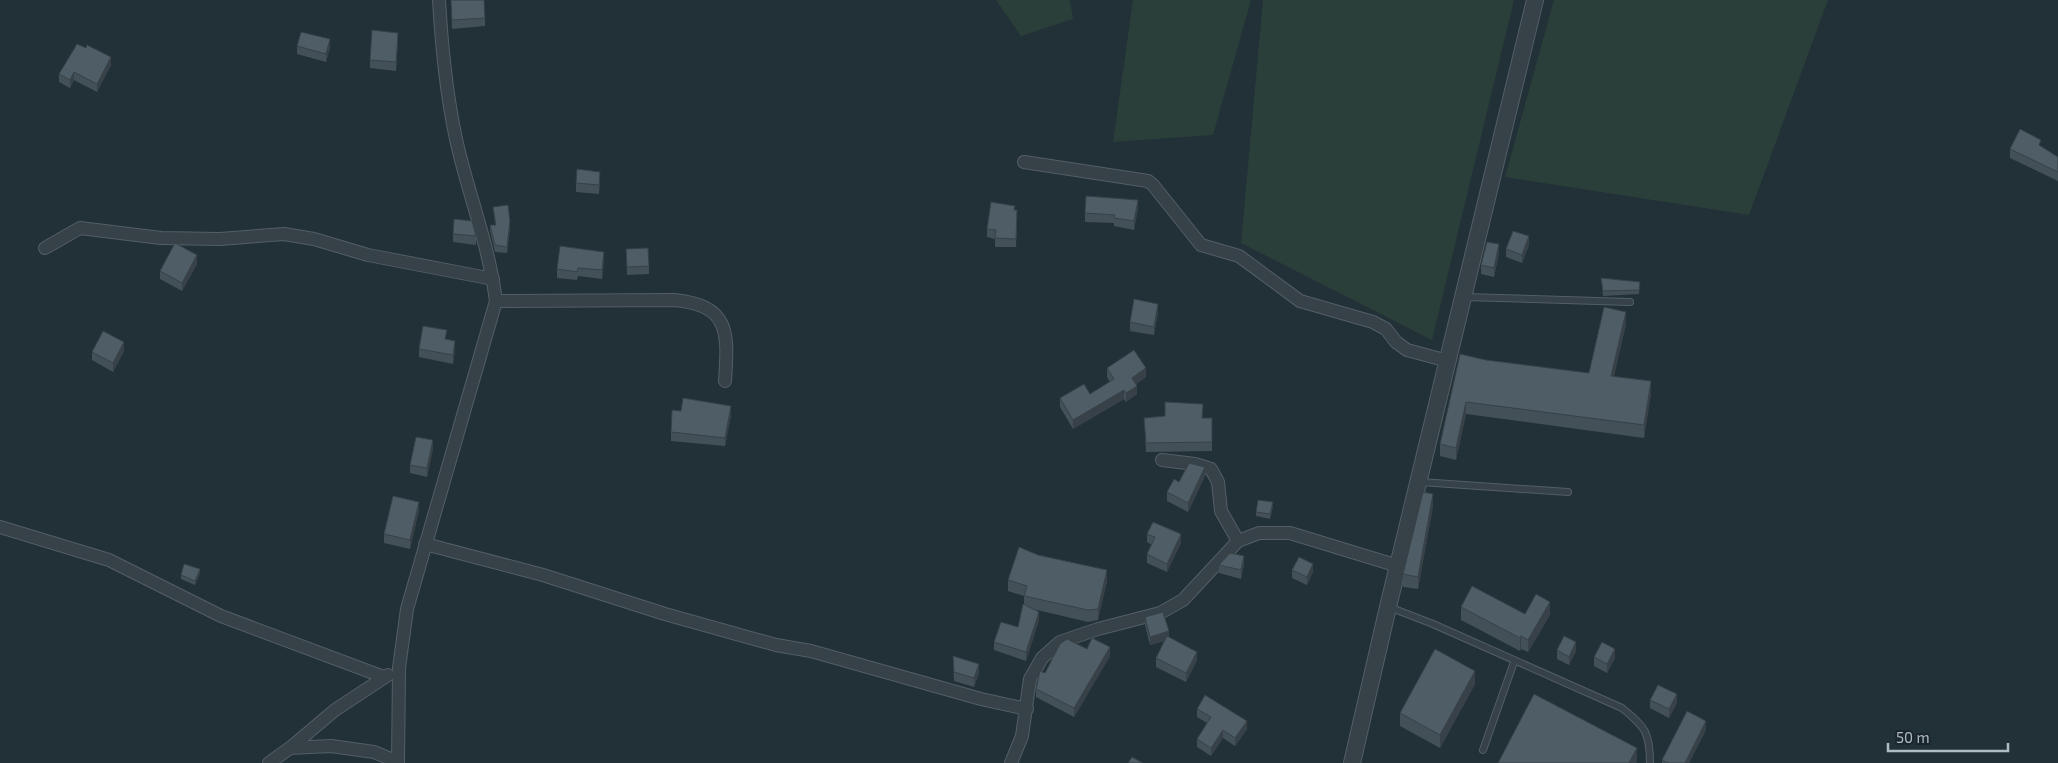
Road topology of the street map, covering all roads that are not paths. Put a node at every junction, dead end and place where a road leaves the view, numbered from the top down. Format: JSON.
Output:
{"nodes":[{"id":1,"x":439,"y":0,"type":"edge"},
{"id":2,"x":1535,"y":0,"type":"edge"},
{"id":3,"x":1024,"y":162,"type":"dead end"},
{"id":4,"x":45,"y":248,"type":"dead end"},
{"id":5,"x":493,"y":279,"type":"junction"},
{"id":6,"x":1463,"y":297,"type":"junction"},
{"id":7,"x":496,"y":301,"type":"junction"},
{"id":8,"x":1630,"y":302,"type":"dead end"},
{"id":9,"x":1448,"y":360,"type":"junction"},
{"id":10,"x":726,"y":381,"type":"dead end"},
{"id":11,"x":1162,"y":460,"type":"dead end"},
{"id":12,"x":1419,"y":482,"type":"junction"},
{"id":13,"x":1568,"y":492,"type":"dead end"},
{"id":14,"x":0,"y":527,"type":"edge"},
{"id":15,"x":1238,"y":541,"type":"junction"},
{"id":16,"x":425,"y":544,"type":"junction"},
{"id":17,"x":1398,"y":566,"type":"junction"},
{"id":18,"x":1388,"y":606,"type":"junction"},
{"id":19,"x":1514,"y":662,"type":"junction"},
{"id":20,"x":399,"y":668,"type":"junction"},
{"id":21,"x":384,"y":677,"type":"junction"},
{"id":22,"x":1028,"y":709,"type":"junction"},
{"id":23,"x":290,"y":748,"type":"junction"},
{"id":24,"x":1483,"y":750,"type":"dead end"},
{"id":25,"x":398,"y":762,"type":"edge"},
{"id":26,"x":269,"y":763,"type":"edge"},
{"id":27,"x":1011,"y":763,"type":"edge"},
{"id":28,"x":1352,"y":763,"type":"edge"},
{"id":29,"x":1650,"y":763,"type":"edge"}],
"edges":[{"from":1,"to":5,"type":"street"},
{"from":2,"to":6,"type":"street"},
{"from":3,"to":9,"type":"street"},
{"from":4,"to":5,"type":"street"},
{"from":5,"to":7,"type":"street"},
{"from":6,"to":8,"type":"lane"},
{"from":6,"to":9,"type":"street"},
{"from":7,"to":10,"type":"street"},
{"from":7,"to":16,"type":"street"},
{"from":9,"to":12,"type":"street"},
{"from":11,"to":15,"type":"street"},
{"from":12,"to":13,"type":"lane"},
{"from":12,"to":17,"type":"street"},
{"from":14,"to":21,"type":"street"},
{"from":15,"to":17,"type":"street"},
{"from":15,"to":22,"type":"street"},
{"from":16,"to":20,"type":"street"},
{"from":16,"to":22,"type":"street"},
{"from":17,"to":18,"type":"street"},
{"from":18,"to":19,"type":"lane"},
{"from":18,"to":28,"type":"street"},
{"from":19,"to":24,"type":"lane"},
{"from":19,"to":29,"type":"lane"},
{"from":20,"to":21,"type":"street"},
{"from":20,"to":25,"type":"street"},
{"from":21,"to":23,"type":"street"},
{"from":22,"to":27,"type":"street"},
{"from":23,"to":25,"type":"street"},
{"from":23,"to":26,"type":"street"}]}
